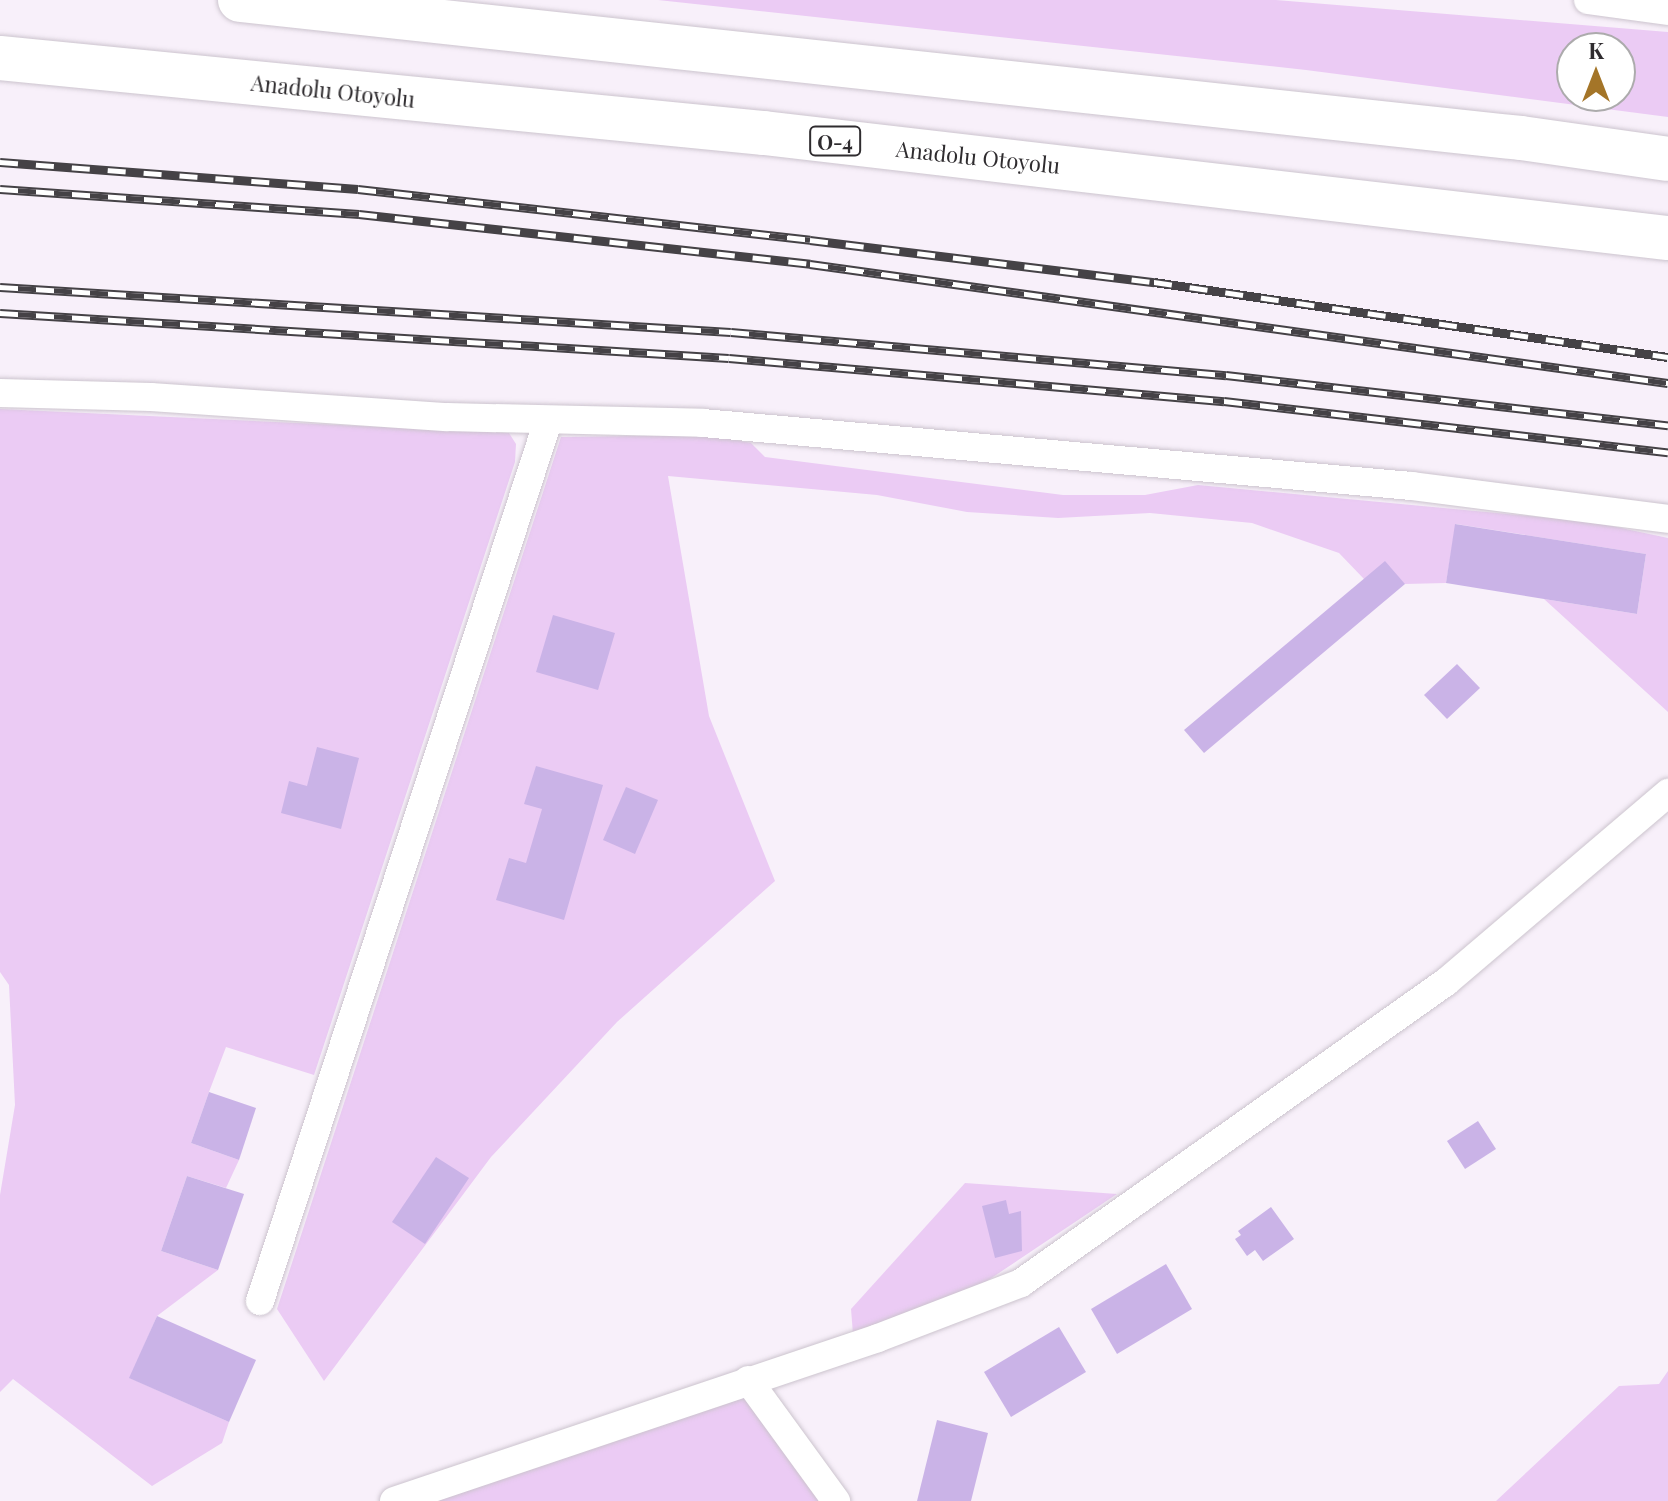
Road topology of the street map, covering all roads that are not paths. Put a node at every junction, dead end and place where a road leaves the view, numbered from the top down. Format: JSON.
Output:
{"nodes":[{"id":1,"x":240,"y":0,"type":"edge"},
{"id":2,"x":1588,"y":0,"type":"edge"},
{"id":3,"x":1668,"y":11,"type":"edge"},
{"id":4,"x":0,"y":58,"type":"edge"},
{"id":5,"x":1668,"y":159,"type":"edge"},
{"id":6,"x":1668,"y":238,"type":"edge"},
{"id":7,"x":0,"y":393,"type":"edge"},
{"id":8,"x":548,"y":421,"type":"junction"},
{"id":9,"x":1668,"y":519,"type":"edge"},
{"id":10,"x":1668,"y":793,"type":"edge"},
{"id":11,"x":260,"y":1301,"type":"dead end"},
{"id":12,"x":748,"y":1380,"type":"junction"},
{"id":13,"x":394,"y":1501,"type":"edge"},
{"id":14,"x":836,"y":1501,"type":"edge"}],
"edges":[{"from":1,"to":5,"type":"highway"},
{"from":2,"to":3,"type":"street"},
{"from":4,"to":6,"type":"highway","name":"Anadolu Otoyolu","number":"O-4"},
{"from":7,"to":8,"type":"street"},
{"from":8,"to":9,"type":"street"},
{"from":8,"to":11,"type":"street"},
{"from":10,"to":12,"type":"street"},
{"from":12,"to":13,"type":"street"},
{"from":12,"to":14,"type":"street"}]}
